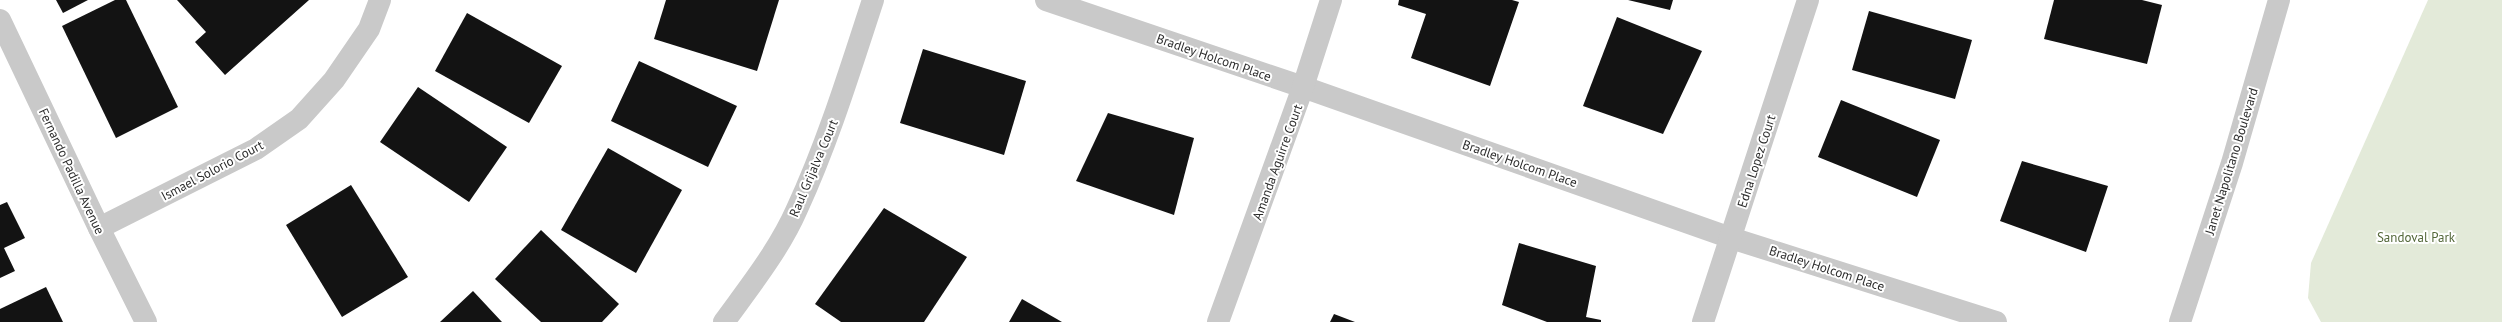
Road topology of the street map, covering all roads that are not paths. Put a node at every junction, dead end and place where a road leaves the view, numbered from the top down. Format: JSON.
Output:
{"nodes":[{"id":1,"x":380,"y":0,"type":"edge"},
{"id":2,"x":873,"y":0,"type":"edge"},
{"id":3,"x":1046,"y":0,"type":"edge"},
{"id":4,"x":1331,"y":0,"type":"edge"},
{"id":5,"x":1808,"y":0,"type":"edge"},
{"id":6,"x":2279,"y":0,"type":"edge"},
{"id":7,"x":0,"y":20,"type":"edge"},
{"id":8,"x":1303,"y":86,"type":"junction"},
{"id":9,"x":99,"y":228,"type":"junction"},
{"id":10,"x":1731,"y":238,"type":"junction"},
{"id":11,"x":146,"y":322,"type":"edge"},
{"id":12,"x":724,"y":322,"type":"edge"},
{"id":13,"x":1218,"y":322,"type":"edge"},
{"id":14,"x":1702,"y":322,"type":"edge"},
{"id":15,"x":1996,"y":322,"type":"edge"},
{"id":16,"x":2180,"y":322,"type":"edge"}],
"edges":[{"from":1,"to":9,"type":"street","name":"Ismael Solorio Court"},
{"from":2,"to":12,"type":"street","name":"Raul Grijalva Court"},
{"from":3,"to":8,"type":"street","name":"Bradley Holcom Place"},
{"from":4,"to":8,"type":"street","name":"Amanda Aguirre Court"},
{"from":5,"to":10,"type":"street","name":"Edna Lopez Court"},
{"from":6,"to":16,"type":"street","name":"Janet Napolitano Boulevard"},
{"from":7,"to":9,"type":"street","name":"Fernando Padilla Avenue"},
{"from":8,"to":10,"type":"street","name":"Bradley Holcom Place"},
{"from":8,"to":13,"type":"street","name":"Amanda Aguirre Court"},
{"from":9,"to":11,"type":"street","name":"Fernando Padilla Avenue"},
{"from":10,"to":14,"type":"street","name":"Edna Lopez Court"},
{"from":10,"to":15,"type":"street","name":"Bradley Holcom Place"}]}
